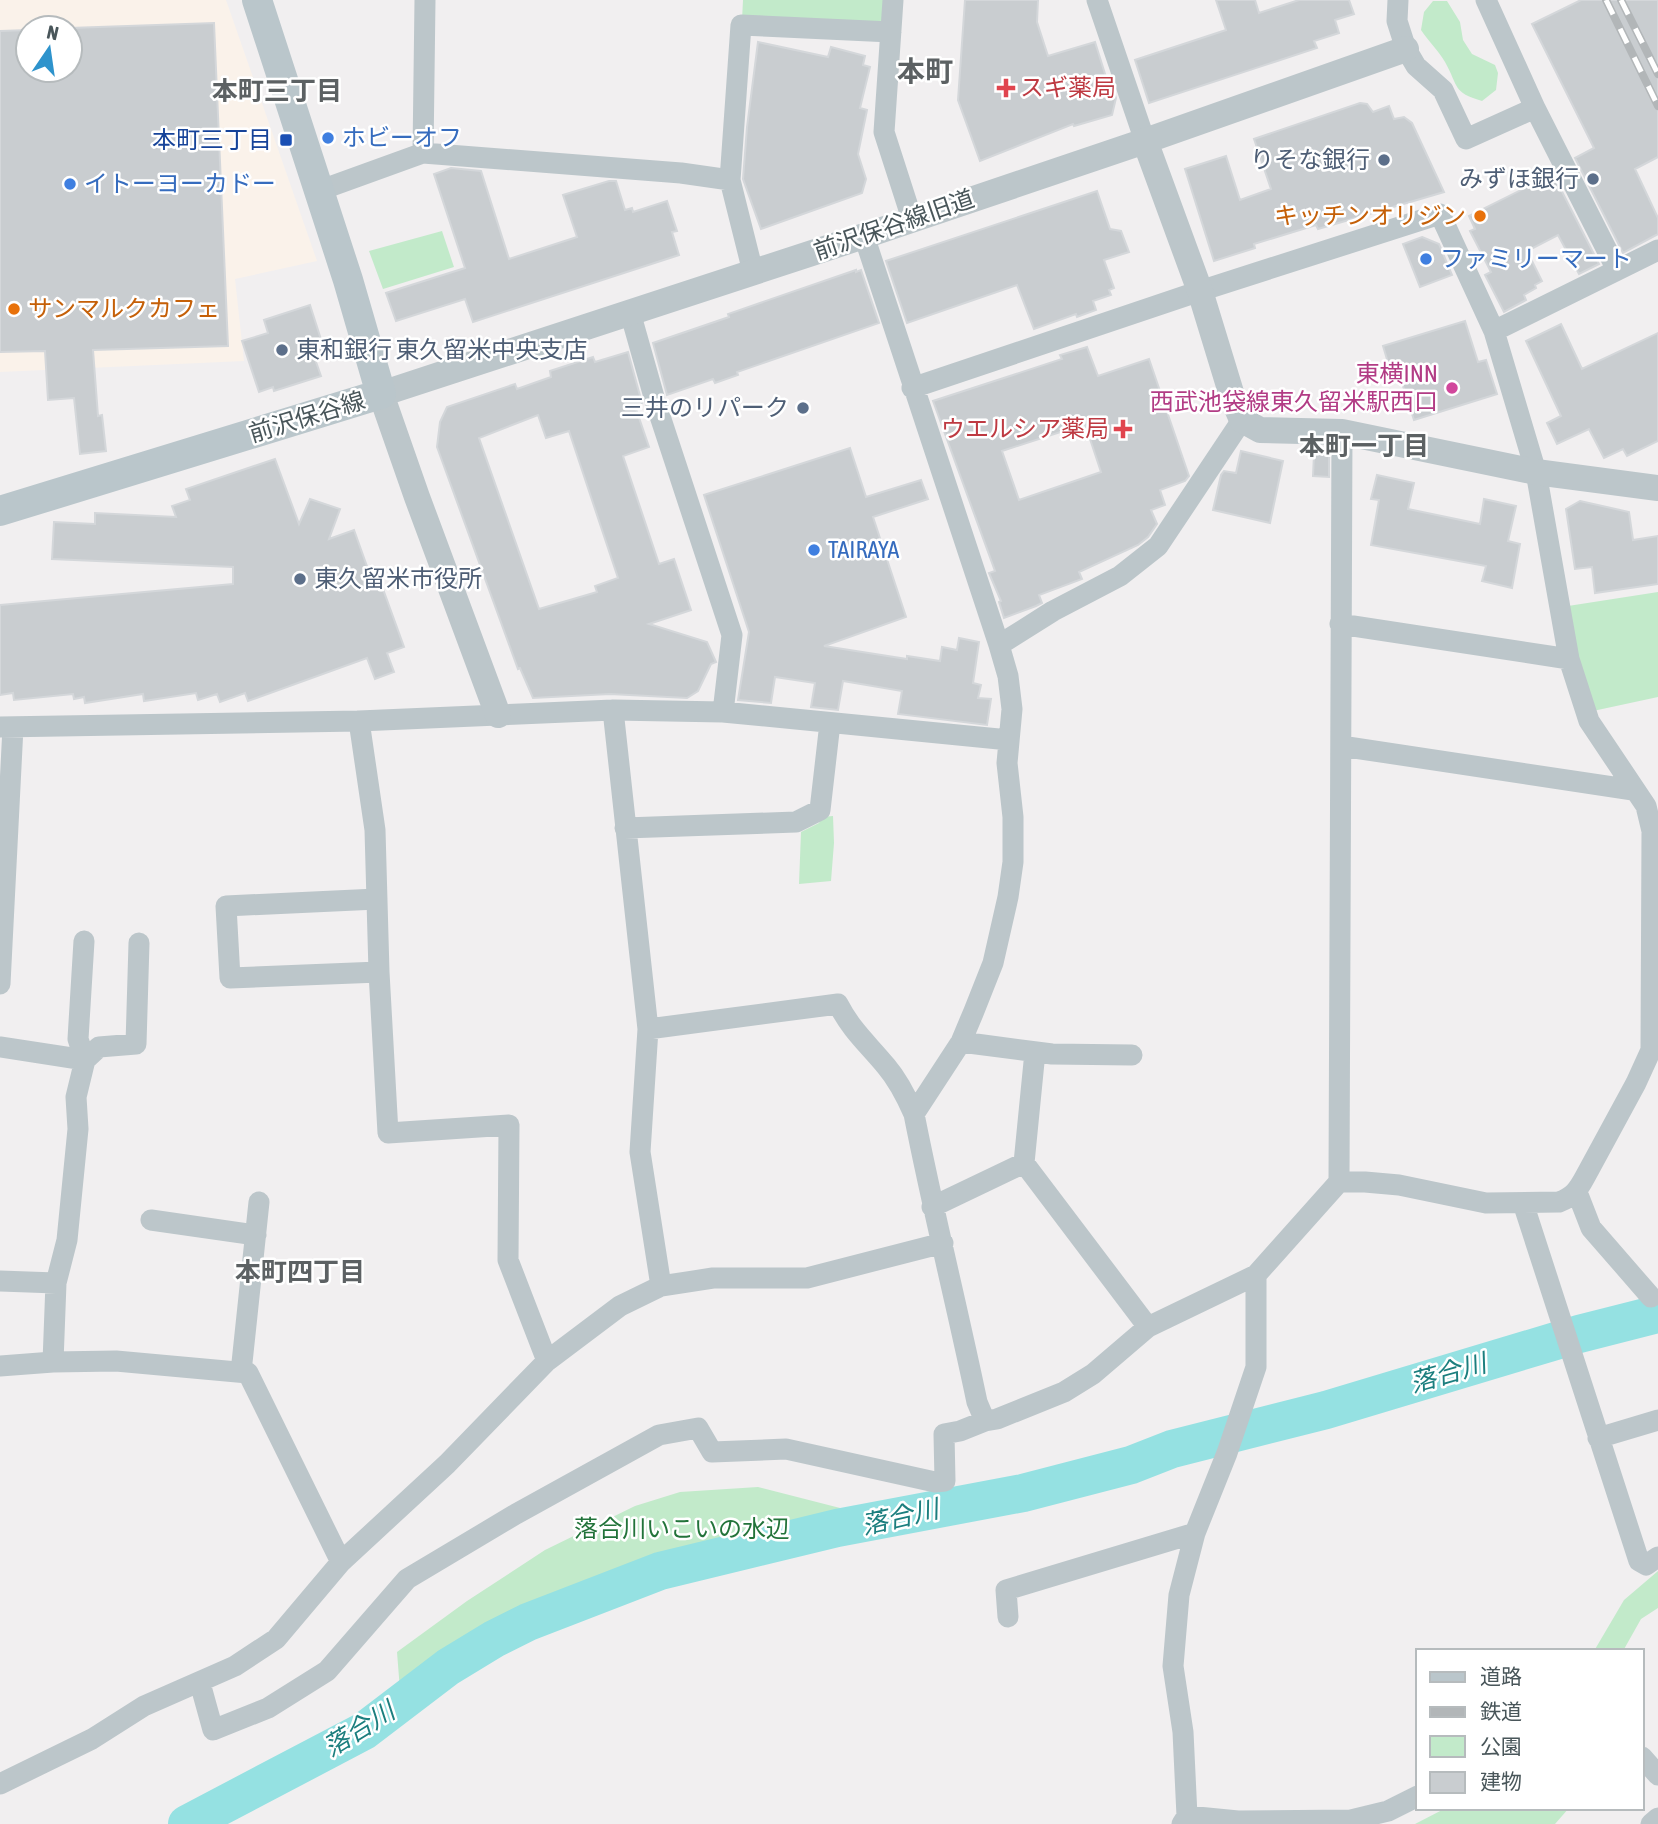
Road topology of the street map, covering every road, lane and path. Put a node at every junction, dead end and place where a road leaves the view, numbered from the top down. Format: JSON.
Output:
{"nodes":[{"id":1,"x":257,"y":0,"type":"edge"},
{"id":2,"x":425,"y":0,"type":"edge"},
{"id":3,"x":893,"y":0,"type":"edge"},
{"id":4,"x":1097,"y":0,"type":"edge"},
{"id":5,"x":1398,"y":0,"type":"edge"},
{"id":6,"x":1486,"y":0,"type":"edge"},
{"id":7,"x":891,"y":32,"type":"junction"},
{"id":8,"x":1405,"y":49,"type":"junction"},
{"id":9,"x":1535,"y":108,"type":"junction"},
{"id":10,"x":1145,"y":141,"type":"junction"},
{"id":11,"x":423,"y":153,"type":"junction"},
{"id":12,"x":730,"y":180,"type":"junction"},
{"id":13,"x":318,"y":191,"type":"junction"},
{"id":14,"x":912,"y":219,"type":"junction"},
{"id":15,"x":864,"y":236,"type":"junction"},
{"id":16,"x":1658,"y":250,"type":"edge"},
{"id":17,"x":1617,"y":270,"type":"junction"},
{"id":18,"x":753,"y":272,"type":"junction"},
{"id":19,"x":1200,"y":291,"type":"junction"},
{"id":20,"x":629,"y":312,"type":"junction"},
{"id":21,"x":1494,"y":331,"type":"junction"},
{"id":22,"x":912,"y":388,"type":"junction"},
{"id":23,"x":381,"y":394,"type":"junction"},
{"id":24,"x":1242,"y":420,"type":"junction"},
{"id":25,"x":1342,"y":432,"type":"junction"},
{"id":26,"x":1536,"y":472,"type":"junction"},
{"id":27,"x":1658,"y":488,"type":"edge"},
{"id":28,"x":0,"y":511,"type":"edge"},
{"id":29,"x":1340,"y":624,"type":"junction"},
{"id":30,"x":999,"y":645,"type":"junction"},
{"id":31,"x":1569,"y":659,"type":"junction"},
{"id":32,"x":613,"y":709,"type":"junction"},
{"id":33,"x":723,"y":712,"type":"junction"},
{"id":34,"x":498,"y":715,"type":"junction"},
{"id":35,"x":359,"y":721,"type":"junction"},
{"id":36,"x":830,"y":723,"type":"junction"},
{"id":37,"x":6,"y":727,"type":"edge"},
{"id":38,"x":1009,"y":740,"type":"junction"},
{"id":39,"x":1341,"y":746,"type":"junction"},
{"id":40,"x":1646,"y":800,"type":"edge"},
{"id":41,"x":625,"y":828,"type":"junction"},
{"id":42,"x":377,"y":899,"type":"junction"},
{"id":43,"x":84,"y":940,"type":"dead end"},
{"id":44,"x":139,"y":943,"type":"dead end"},
{"id":45,"x":379,"y":972,"type":"junction"},
{"id":46,"x":0,"y":985,"type":"edge"},
{"id":47,"x":648,"y":1030,"type":"junction"},
{"id":48,"x":961,"y":1042,"type":"junction"},
{"id":49,"x":0,"y":1046,"type":"edge"},
{"id":50,"x":1654,"y":1049,"type":"edge"},
{"id":51,"x":1035,"y":1052,"type":"junction"},
{"id":52,"x":1132,"y":1055,"type":"dead end"},
{"id":53,"x":85,"y":1060,"type":"junction"},
{"id":54,"x":914,"y":1114,"type":"junction"},
{"id":55,"x":1024,"y":1163,"type":"junction"},
{"id":56,"x":1339,"y":1182,"type":"junction"},
{"id":57,"x":1577,"y":1192,"type":"junction"},
{"id":58,"x":259,"y":1202,"type":"dead end"},
{"id":59,"x":1523,"y":1203,"type":"junction"},
{"id":60,"x":932,"y":1208,"type":"junction"},
{"id":61,"x":151,"y":1220,"type":"dead end"},
{"id":62,"x":256,"y":1235,"type":"junction"},
{"id":63,"x":943,"y":1243,"type":"junction"},
{"id":64,"x":1256,"y":1275,"type":"junction"},
{"id":65,"x":0,"y":1281,"type":"edge"},
{"id":66,"x":56,"y":1283,"type":"junction"},
{"id":67,"x":661,"y":1286,"type":"junction"},
{"id":68,"x":1651,"y":1297,"type":"dead end"},
{"id":69,"x":1148,"y":1327,"type":"junction"},
{"id":70,"x":547,"y":1361,"type":"junction"},
{"id":71,"x":53,"y":1362,"type":"junction"},
{"id":72,"x":0,"y":1366,"type":"edge"},
{"id":73,"x":241,"y":1372,"type":"junction"},
{"id":74,"x":1658,"y":1420,"type":"edge"},
{"id":75,"x":985,"y":1421,"type":"junction"},
{"id":76,"x":1598,"y":1438,"type":"junction"},
{"id":77,"x":1195,"y":1533,"type":"junction"},
{"id":78,"x":1658,"y":1557,"type":"edge"},
{"id":79,"x":341,"y":1562,"type":"junction"},
{"id":80,"x":1008,"y":1617,"type":"dead end"},
{"id":81,"x":200,"y":1683,"type":"junction"},
{"id":82,"x":1644,"y":1759,"type":"edge"},
{"id":83,"x":1658,"y":1775,"type":"edge"},
{"id":84,"x":0,"y":1784,"type":"edge"},
{"id":85,"x":1416,"y":1797,"type":"edge"},
{"id":86,"x":1658,"y":1818,"type":"edge"},
{"id":87,"x":1185,"y":1820,"type":"edge"},
{"id":88,"x":1651,"y":1824,"type":"edge"}],
"edges":[{"from":1,"to":13,"type":"main road","name":"前沢保谷線"},
{"from":2,"to":11,"type":"street"},
{"from":3,"to":7,"type":"street"},
{"from":4,"to":10,"type":"street"},
{"from":5,"to":8,"type":"street"},
{"from":6,"to":9,"type":"street"},
{"from":7,"to":12,"type":"street"},
{"from":7,"to":14,"type":"street"},
{"from":8,"to":9,"type":"street"},
{"from":8,"to":10,"type":"street","name":"前沢保谷線旧道"},
{"from":9,"to":17,"type":"street"},
{"from":10,"to":14,"type":"street","name":"前沢保谷線旧道"},
{"from":10,"to":19,"type":"street"},
{"from":11,"to":12,"type":"street"},
{"from":11,"to":13,"type":"street"},
{"from":12,"to":18,"type":"street"},
{"from":13,"to":23,"type":"main road","name":"前沢保谷線"},
{"from":14,"to":15,"type":"street","name":"前沢保谷線旧道"},
{"from":15,"to":18,"type":"street","name":"前沢保谷線旧道"},
{"from":15,"to":22,"type":"street"},
{"from":16,"to":17,"type":"street"},
{"from":17,"to":21,"type":"street"},
{"from":18,"to":20,"type":"street","name":"前沢保谷線旧道"},
{"from":19,"to":21,"type":"street"},
{"from":19,"to":22,"type":"street"},
{"from":19,"to":24,"type":"street"},
{"from":20,"to":23,"type":"street","name":"前沢保谷線旧道"},
{"from":20,"to":33,"type":"street"},
{"from":21,"to":26,"type":"street"},
{"from":22,"to":30,"type":"street"},
{"from":23,"to":28,"type":"main road","name":"前沢保谷線"},
{"from":23,"to":34,"type":"street"},
{"from":24,"to":25,"type":"street"},
{"from":24,"to":30,"type":"street"},
{"from":25,"to":26,"type":"street"},
{"from":25,"to":29,"type":"street"},
{"from":26,"to":27,"type":"street"},
{"from":26,"to":31,"type":"street"},
{"from":29,"to":31,"type":"street"},
{"from":29,"to":39,"type":"street"},
{"from":30,"to":38,"type":"street"},
{"from":31,"to":40,"type":"street"},
{"from":32,"to":33,"type":"street"},
{"from":32,"to":34,"type":"street"},
{"from":32,"to":41,"type":"street"},
{"from":33,"to":36,"type":"street"},
{"from":34,"to":35,"type":"street"},
{"from":35,"to":37,"type":"street"},
{"from":35,"to":42,"type":"street"},
{"from":36,"to":38,"type":"street"},
{"from":36,"to":41,"type":"street"},
{"from":37,"to":46,"type":"street"},
{"from":38,"to":48,"type":"street"},
{"from":39,"to":40,"type":"street"},
{"from":39,"to":56,"type":"street"},
{"from":40,"to":50,"type":"street"},
{"from":41,"to":47,"type":"street"},
{"from":42,"to":45,"type":"street"},
{"from":42,"to":45,"type":"street"},
{"from":43,"to":53,"type":"street"},
{"from":44,"to":53,"type":"street"},
{"from":45,"to":70,"type":"street"},
{"from":47,"to":54,"type":"street"},
{"from":47,"to":67,"type":"street"},
{"from":48,"to":51,"type":"street"},
{"from":48,"to":54,"type":"street"},
{"from":49,"to":53,"type":"street"},
{"from":50,"to":57,"type":"street"},
{"from":51,"to":52,"type":"street"},
{"from":51,"to":55,"type":"street"},
{"from":53,"to":66,"type":"street"},
{"from":54,"to":60,"type":"street"},
{"from":55,"to":60,"type":"street"},
{"from":55,"to":69,"type":"street"},
{"from":56,"to":59,"type":"street"},
{"from":56,"to":64,"type":"street"},
{"from":57,"to":59,"type":"street"},
{"from":57,"to":68,"type":"street"},
{"from":58,"to":62,"type":"street"},
{"from":59,"to":76,"type":"street"},
{"from":60,"to":63,"type":"street"},
{"from":61,"to":62,"type":"street"},
{"from":62,"to":73,"type":"street"},
{"from":63,"to":67,"type":"street"},
{"from":63,"to":75,"type":"street"},
{"from":64,"to":69,"type":"street"},
{"from":64,"to":77,"type":"street"},
{"from":65,"to":66,"type":"street"},
{"from":66,"to":71,"type":"street"},
{"from":67,"to":70,"type":"street"},
{"from":69,"to":75,"type":"street"},
{"from":70,"to":79,"type":"street"},
{"from":71,"to":72,"type":"street"},
{"from":71,"to":73,"type":"street"},
{"from":73,"to":79,"type":"street"},
{"from":74,"to":76,"type":"street"},
{"from":75,"to":81,"type":"street"},
{"from":76,"to":78,"type":"street"},
{"from":77,"to":80,"type":"street"},
{"from":77,"to":87,"type":"street"},
{"from":79,"to":81,"type":"street"},
{"from":81,"to":84,"type":"street"},
{"from":82,"to":83,"type":"street"},
{"from":85,"to":87,"type":"street"},
{"from":86,"to":88,"type":"street"}]}
